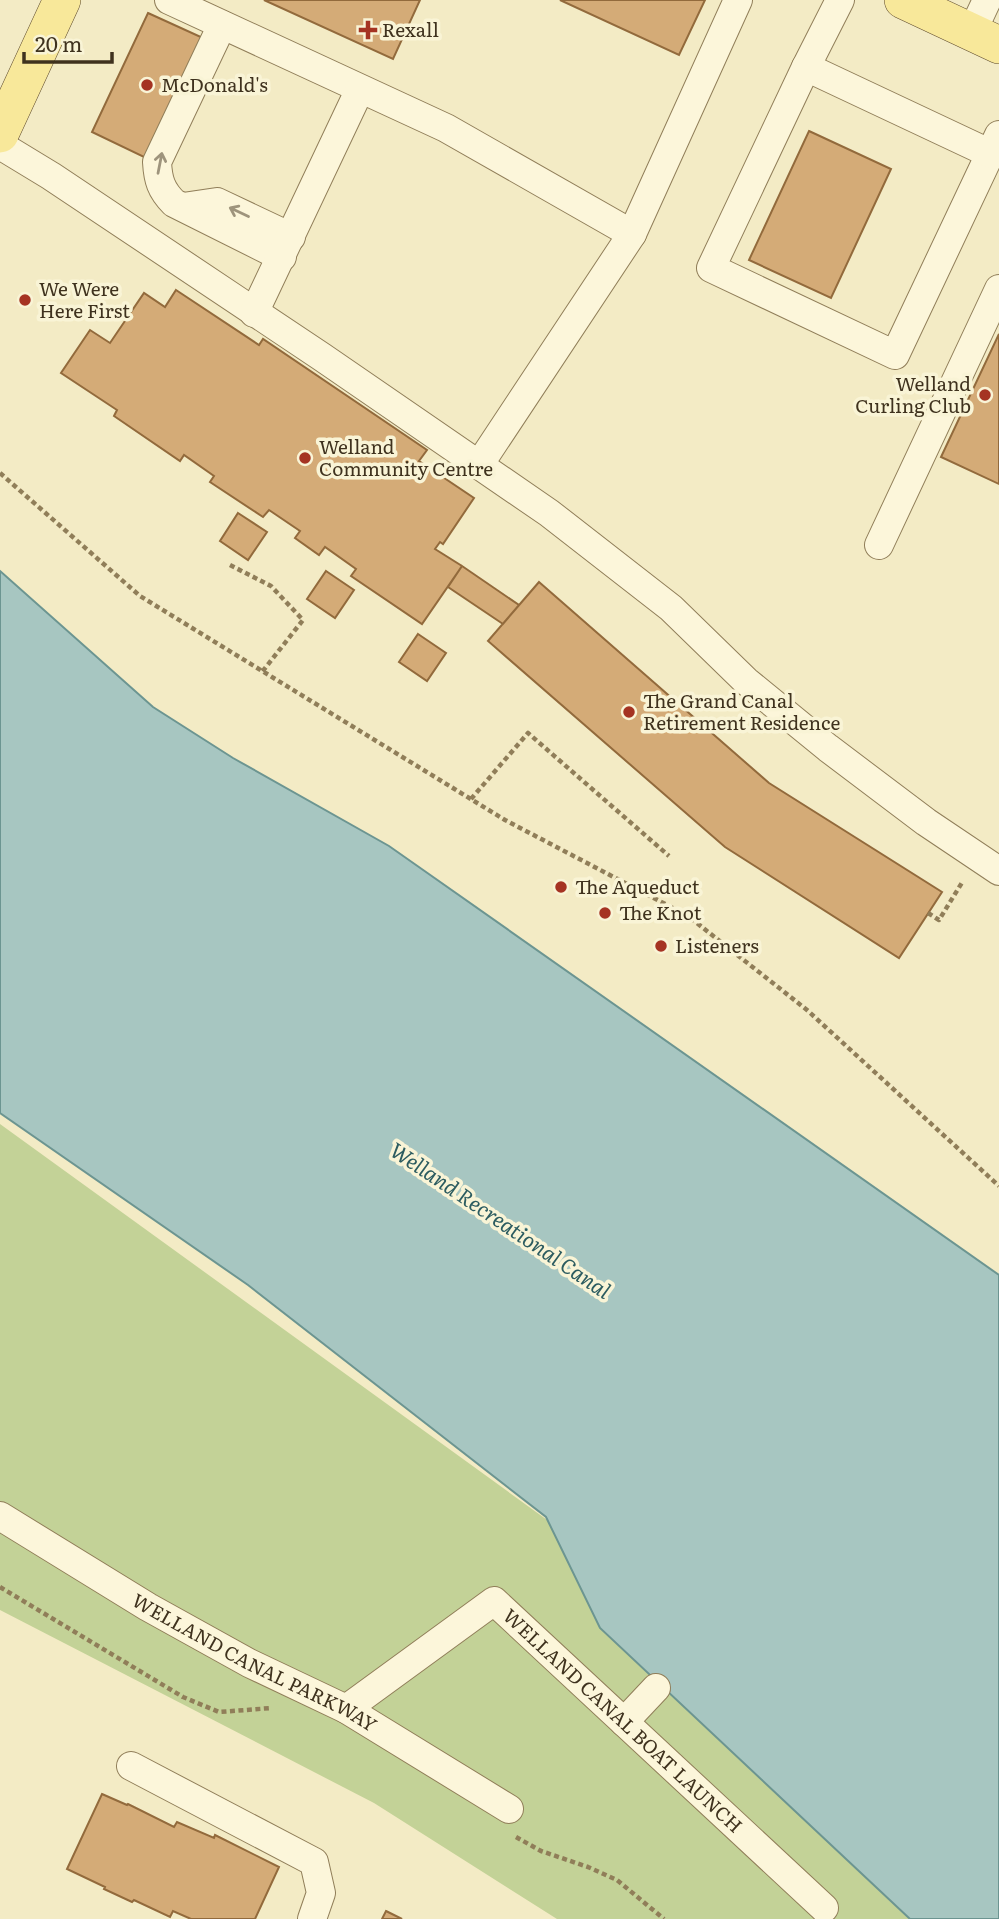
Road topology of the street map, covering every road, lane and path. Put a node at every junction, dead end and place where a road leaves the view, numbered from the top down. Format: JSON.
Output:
{"nodes":[{"id":1,"x":62,"y":0,"type":"edge"},
{"id":2,"x":169,"y":0,"type":"edge"},
{"id":3,"x":738,"y":0,"type":"edge"},
{"id":4,"x":840,"y":0,"type":"edge"},
{"id":5,"x":903,"y":0,"type":"edge"},
{"id":6,"x":222,"y":25,"type":"junction"},
{"id":7,"x":986,"y":26,"type":"edge"},
{"id":8,"x":806,"y":67,"type":"junction"},
{"id":9,"x":360,"y":89,"type":"junction"},
{"id":10,"x":0,"y":134,"type":"edge"},
{"id":11,"x":995,"y":144,"type":"edge"},
{"id":12,"x":0,"y":145,"type":"edge"},
{"id":13,"x":632,"y":234,"type":"junction"},
{"id":14,"x":287,"y":247,"type":"junction"},
{"id":15,"x":999,"y":289,"type":"edge"},
{"id":16,"x":254,"y":313,"type":"junction"},
{"id":17,"x":479,"y":465,"type":"junction"},
{"id":18,"x":0,"y":473,"type":"edge"},
{"id":19,"x":879,"y":545,"type":"dead end"},
{"id":20,"x":230,"y":565,"type":"dead end"},
{"id":21,"x":262,"y":671,"type":"junction"},
{"id":22,"x":471,"y":799,"type":"junction"},
{"id":23,"x":669,"y":856,"type":"dead end"},
{"id":24,"x":989,"y":864,"type":"edge"},
{"id":25,"x":928,"y":914,"type":"dead end"},
{"id":26,"x":999,"y":1186,"type":"edge"},
{"id":27,"x":0,"y":1516,"type":"edge"},
{"id":28,"x":0,"y":1587,"type":"edge"},
{"id":29,"x":656,"y":1688,"type":"dead end"},
{"id":30,"x":275,"y":1707,"type":"dead end"},
{"id":31,"x":346,"y":1709,"type":"junction"},
{"id":32,"x":624,"y":1722,"type":"junction"},
{"id":33,"x":131,"y":1766,"type":"dead end"},
{"id":34,"x":509,"y":1821,"type":"joint"},
{"id":35,"x":824,"y":1908,"type":"dead end"},
{"id":36,"x":312,"y":1919,"type":"edge"},
{"id":37,"x":664,"y":1919,"type":"edge"}],
"edges":[{"from":1,"to":10,"type":"main road"},
{"from":2,"to":6,"type":"street"},
{"from":3,"to":13,"type":"street"},
{"from":4,"to":8,"type":"street"},
{"from":5,"to":7,"type":"main road"},
{"from":6,"to":9,"type":"street"},
{"from":14,"to":6,"type":"street","one_way":true},
{"from":8,"to":11,"type":"street"},
{"from":8,"to":11,"type":"street"},
{"from":9,"to":13,"type":"street"},
{"from":9,"to":14,"type":"street"},
{"from":12,"to":16,"type":"street"},
{"from":13,"to":17,"type":"street"},
{"from":14,"to":16,"type":"street"},
{"from":15,"to":19,"type":"street"},
{"from":16,"to":17,"type":"street"},
{"from":17,"to":24,"type":"street"},
{"from":18,"to":21,"type":"path"},
{"from":20,"to":21,"type":"path"},
{"from":21,"to":22,"type":"path"},
{"from":22,"to":23,"type":"path"},
{"from":22,"to":26,"type":"path"},
{"from":24,"to":25,"type":"path"},
{"from":27,"to":31,"type":"street","name":"WELLAND CANAL PARKWAY"},
{"from":28,"to":30,"type":"path"},
{"from":29,"to":32,"type":"street"},
{"from":31,"to":32,"type":"street","name":"WELLAND CANAL BOAT LAUNCH"},
{"from":31,"to":34,"type":"street","name":"WELLAND CANAL PARKWAY"},
{"from":32,"to":35,"type":"street","name":"WELLAND CANAL BOAT LAUNCH"},
{"from":33,"to":36,"type":"street"},
{"from":34,"to":37,"type":"path"}]}
